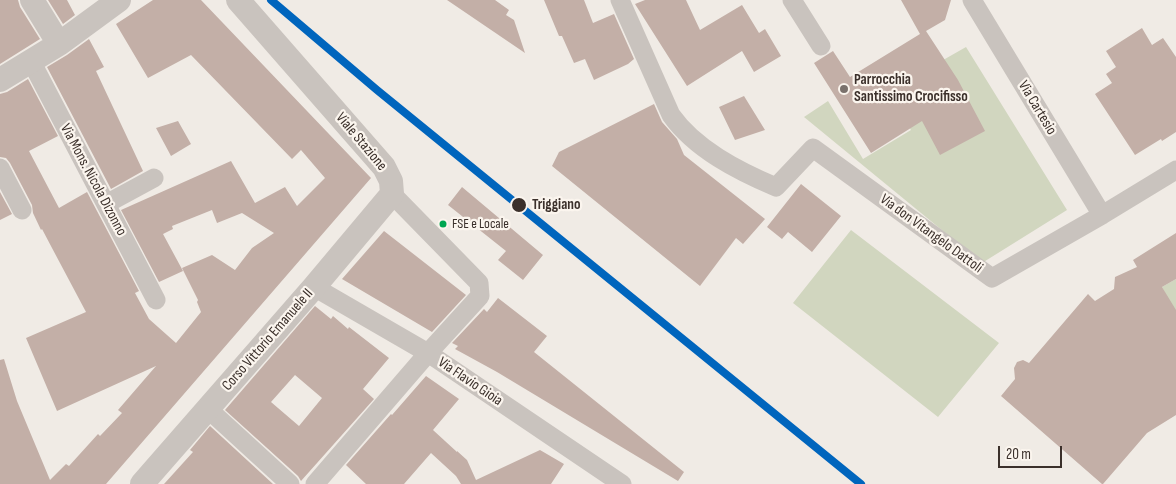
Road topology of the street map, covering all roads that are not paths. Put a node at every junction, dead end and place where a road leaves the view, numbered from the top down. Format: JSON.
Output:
{"nodes":[{"id":1,"x":32,"y":0,"type":"edge"},
{"id":2,"x":238,"y":0,"type":"edge"},
{"id":3,"x":620,"y":0,"type":"edge"},
{"id":4,"x":792,"y":0,"type":"edge"},
{"id":5,"x":972,"y":0,"type":"edge"},
{"id":6,"x":117,"y":1,"type":"edge"},
{"id":7,"x":59,"y":44,"type":"junction"},
{"id":8,"x":821,"y":46,"type":"dead end"},
{"id":9,"x":31,"y":61,"type":"junction"},
{"id":10,"x":0,"y":80,"type":"edge"},
{"id":11,"x":0,"y":168,"type":"edge"},
{"id":12,"x":1176,"y":170,"type":"edge"},
{"id":13,"x":154,"y":178,"type":"dead end"},
{"id":14,"x":392,"y":194,"type":"junction"},
{"id":15,"x":106,"y":204,"type":"junction"},
{"id":16,"x":22,"y":210,"type":"dead end"},
{"id":17,"x":1102,"y":215,"type":"junction"},
{"id":18,"x":314,"y":287,"type":"junction"},
{"id":19,"x":156,"y":300,"type":"dead end"},
{"id":20,"x":428,"y":353,"type":"junction"},
{"id":21,"x":208,"y":409,"type":"junction"},
{"id":22,"x":618,"y":483,"type":"edge"},
{"id":23,"x":142,"y":484,"type":"edge"},
{"id":24,"x":290,"y":484,"type":"edge"},
{"id":25,"x":315,"y":484,"type":"edge"}],
"edges":[{"from":1,"to":7,"type":"street"},
{"from":2,"to":14,"type":"street","name":"Viale Stazione"},
{"from":3,"to":17,"type":"street","name":"Via don Vitangelo Dattoli"},
{"from":4,"to":8,"type":"street"},
{"from":5,"to":17,"type":"street","name":"Via Cartesio"},
{"from":6,"to":7,"type":"street"},
{"from":7,"to":9,"type":"street"},
{"from":9,"to":10,"type":"street"},
{"from":9,"to":15,"type":"street","name":"Via Mons. Nicola Dizonno"},
{"from":11,"to":16,"type":"street"},
{"from":12,"to":17,"type":"street","name":"Via don Vitangelo Dattoli"},
{"from":13,"to":15,"type":"street"},
{"from":14,"to":18,"type":"street","name":"Corso Vittorio Emanuele II"},
{"from":14,"to":20,"type":"street","name":"Viale Stazione"},
{"from":15,"to":19,"type":"street","name":"Via Mons. Nicola Dizonno"},
{"from":18,"to":20,"type":"street","name":"Via Flavio Gioia"},
{"from":18,"to":21,"type":"street","name":"Corso Vittorio Emanuele II"},
{"from":20,"to":22,"type":"street","name":"Via Flavio Gioia"},
{"from":20,"to":25,"type":"street"},
{"from":21,"to":23,"type":"street","name":"Corso Vittorio Emanuele II"},
{"from":21,"to":24,"type":"street"}]}
